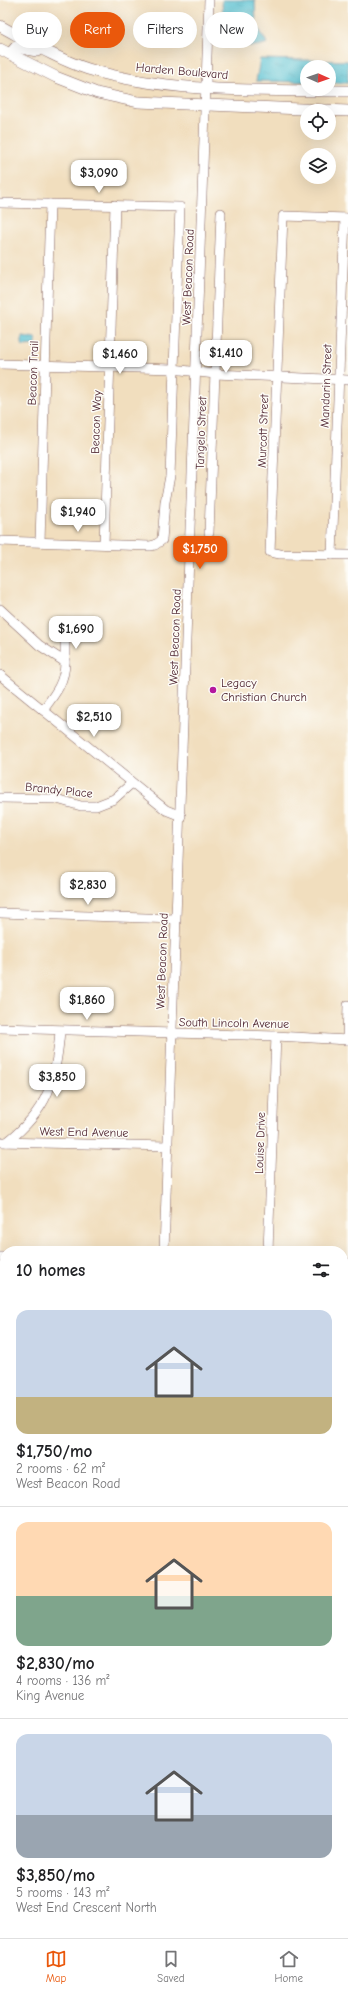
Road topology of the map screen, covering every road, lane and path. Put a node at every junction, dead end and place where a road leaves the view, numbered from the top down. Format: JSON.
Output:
{"nodes":[{"id":1,"x":210,"y":0,"type":"edge"},
{"id":2,"x":0,"y":26,"type":"edge"},
{"id":3,"x":5,"y":51,"type":"edge"},
{"id":4,"x":55,"y":55,"type":"junction"},
{"id":5,"x":208,"y":88,"type":"junction"},
{"id":6,"x":348,"y":91,"type":"edge"},
{"id":7,"x":207,"y":106,"type":"junction"},
{"id":8,"x":348,"y":111,"type":"edge"},
{"id":9,"x":0,"y":203,"type":"edge"},
{"id":10,"x":50,"y":204,"type":"junction"},
{"id":11,"x":115,"y":205,"type":"junction"},
{"id":12,"x":220,"y":214,"type":"dead end"},
{"id":13,"x":346,"y":218,"type":"edge"},
{"id":14,"x":0,"y":364,"type":"edge"},
{"id":15,"x":45,"y":366,"type":"junction"},
{"id":16,"x":111,"y":368,"type":"junction"},
{"id":17,"x":174,"y":369,"type":"junction"},
{"id":18,"x":196,"y":371,"type":"junction"},
{"id":19,"x":215,"y":374,"type":"junction"},
{"id":20,"x":277,"y":377,"type":"junction"},
{"id":21,"x":338,"y":380,"type":"junction"},
{"id":22,"x":348,"y":380,"type":"edge"},
{"id":23,"x":209,"y":533,"type":"dead end"},
{"id":24,"x":0,"y":541,"type":"edge"},
{"id":25,"x":40,"y":542,"type":"junction"},
{"id":26,"x":104,"y":544,"type":"junction"},
{"id":27,"x":332,"y":555,"type":"junction"},
{"id":28,"x":348,"y":555,"type":"edge"},
{"id":29,"x":2,"y":615,"type":"edge"},
{"id":30,"x":65,"y":637,"type":"dead end"},
{"id":31,"x":65,"y":662,"type":"junction"},
{"id":32,"x":0,"y":675,"type":"edge"},
{"id":33,"x":43,"y":710,"type":"junction"},
{"id":34,"x":132,"y":783,"type":"junction"},
{"id":35,"x":0,"y":798,"type":"edge"},
{"id":36,"x":181,"y":816,"type":"junction"},
{"id":37,"x":0,"y":913,"type":"edge"},
{"id":38,"x":175,"y":919,"type":"junction"},
{"id":39,"x":348,"y":1005,"type":"edge"},
{"id":40,"x":0,"y":1028,"type":"edge"},
{"id":41,"x":60,"y":1030,"type":"junction"},
{"id":42,"x":172,"y":1034,"type":"junction"},
{"id":43,"x":276,"y":1036,"type":"junction"},
{"id":44,"x":347,"y":1040,"type":"edge"},
{"id":45,"x":3,"y":1142,"type":"edge"},
{"id":46,"x":168,"y":1146,"type":"junction"},
{"id":47,"x":164,"y":1246,"type":"edge"},
{"id":48,"x":268,"y":1246,"type":"edge"}],
"edges":[{"from":1,"to":5,"type":"street","name":"West Beacon Road"},
{"from":2,"to":4,"type":"main road","name":"Harden Boulevard"},
{"from":3,"to":4,"type":"main road"},
{"from":3,"to":7,"type":"main road"},
{"from":4,"to":5,"type":"main road","name":"Harden Boulevard"},
{"from":5,"to":6,"type":"main road","name":"Harden Boulevard"},
{"from":5,"to":7,"type":"street","name":"West Beacon Road"},
{"from":7,"to":8,"type":"main road"},
{"from":7,"to":18,"type":"street","name":"West Beacon Road"},
{"from":9,"to":10,"type":"street"},
{"from":10,"to":11,"type":"street"},
{"from":10,"to":15,"type":"street","name":"Beacon Trail"},
{"from":11,"to":16,"type":"street","name":"Beacon Way"},
{"from":11,"to":17,"type":"street"},
{"from":12,"to":19,"type":"street","name":"Tangelo Street"},
{"from":13,"to":20,"type":"street","name":"Murcott Street"},
{"from":13,"to":21,"type":"street","name":"Mandarin Street"},
{"from":14,"to":15,"type":"street"},
{"from":15,"to":16,"type":"street"},
{"from":15,"to":25,"type":"street","name":"Beacon Trail"},
{"from":16,"to":17,"type":"street"},
{"from":16,"to":26,"type":"street","name":"Beacon Way"},
{"from":17,"to":18,"type":"street"},
{"from":17,"to":26,"type":"street"},
{"from":18,"to":19,"type":"street"},
{"from":18,"to":36,"type":"street","name":"West Beacon Road"},
{"from":19,"to":20,"type":"street"},
{"from":19,"to":23,"type":"street","name":"Tangelo Street"},
{"from":20,"to":21,"type":"street"},
{"from":20,"to":27,"type":"street","name":"Murcott Street"},
{"from":21,"to":22,"type":"street"},
{"from":21,"to":27,"type":"street","name":"Mandarin Street"},
{"from":24,"to":25,"type":"street"},
{"from":25,"to":26,"type":"street"},
{"from":27,"to":28,"type":"street"},
{"from":29,"to":31,"type":"street"},
{"from":30,"to":31,"type":"street"},
{"from":31,"to":33,"type":"street"},
{"from":32,"to":33,"type":"street"},
{"from":33,"to":34,"type":"street"},
{"from":34,"to":35,"type":"street","name":"Brandy Place"},
{"from":34,"to":36,"type":"street"},
{"from":36,"to":38,"type":"street","name":"West Beacon Road"},
{"from":37,"to":38,"type":"street"},
{"from":38,"to":42,"type":"street","name":"West Beacon Road"},
{"from":39,"to":44,"type":"street"},
{"from":40,"to":41,"type":"street","name":"South Lincoln Avenue"},
{"from":41,"to":42,"type":"street","name":"South Lincoln Avenue"},
{"from":41,"to":45,"type":"street"},
{"from":42,"to":43,"type":"street","name":"South Lincoln Avenue"},
{"from":42,"to":46,"type":"street","name":"West Beacon Road"},
{"from":43,"to":44,"type":"street","name":"South Lincoln Avenue"},
{"from":43,"to":48,"type":"street","name":"Louise Drive"},
{"from":45,"to":46,"type":"street","name":"West End Avenue"},
{"from":46,"to":47,"type":"street","name":"West Beacon Road"}]}
